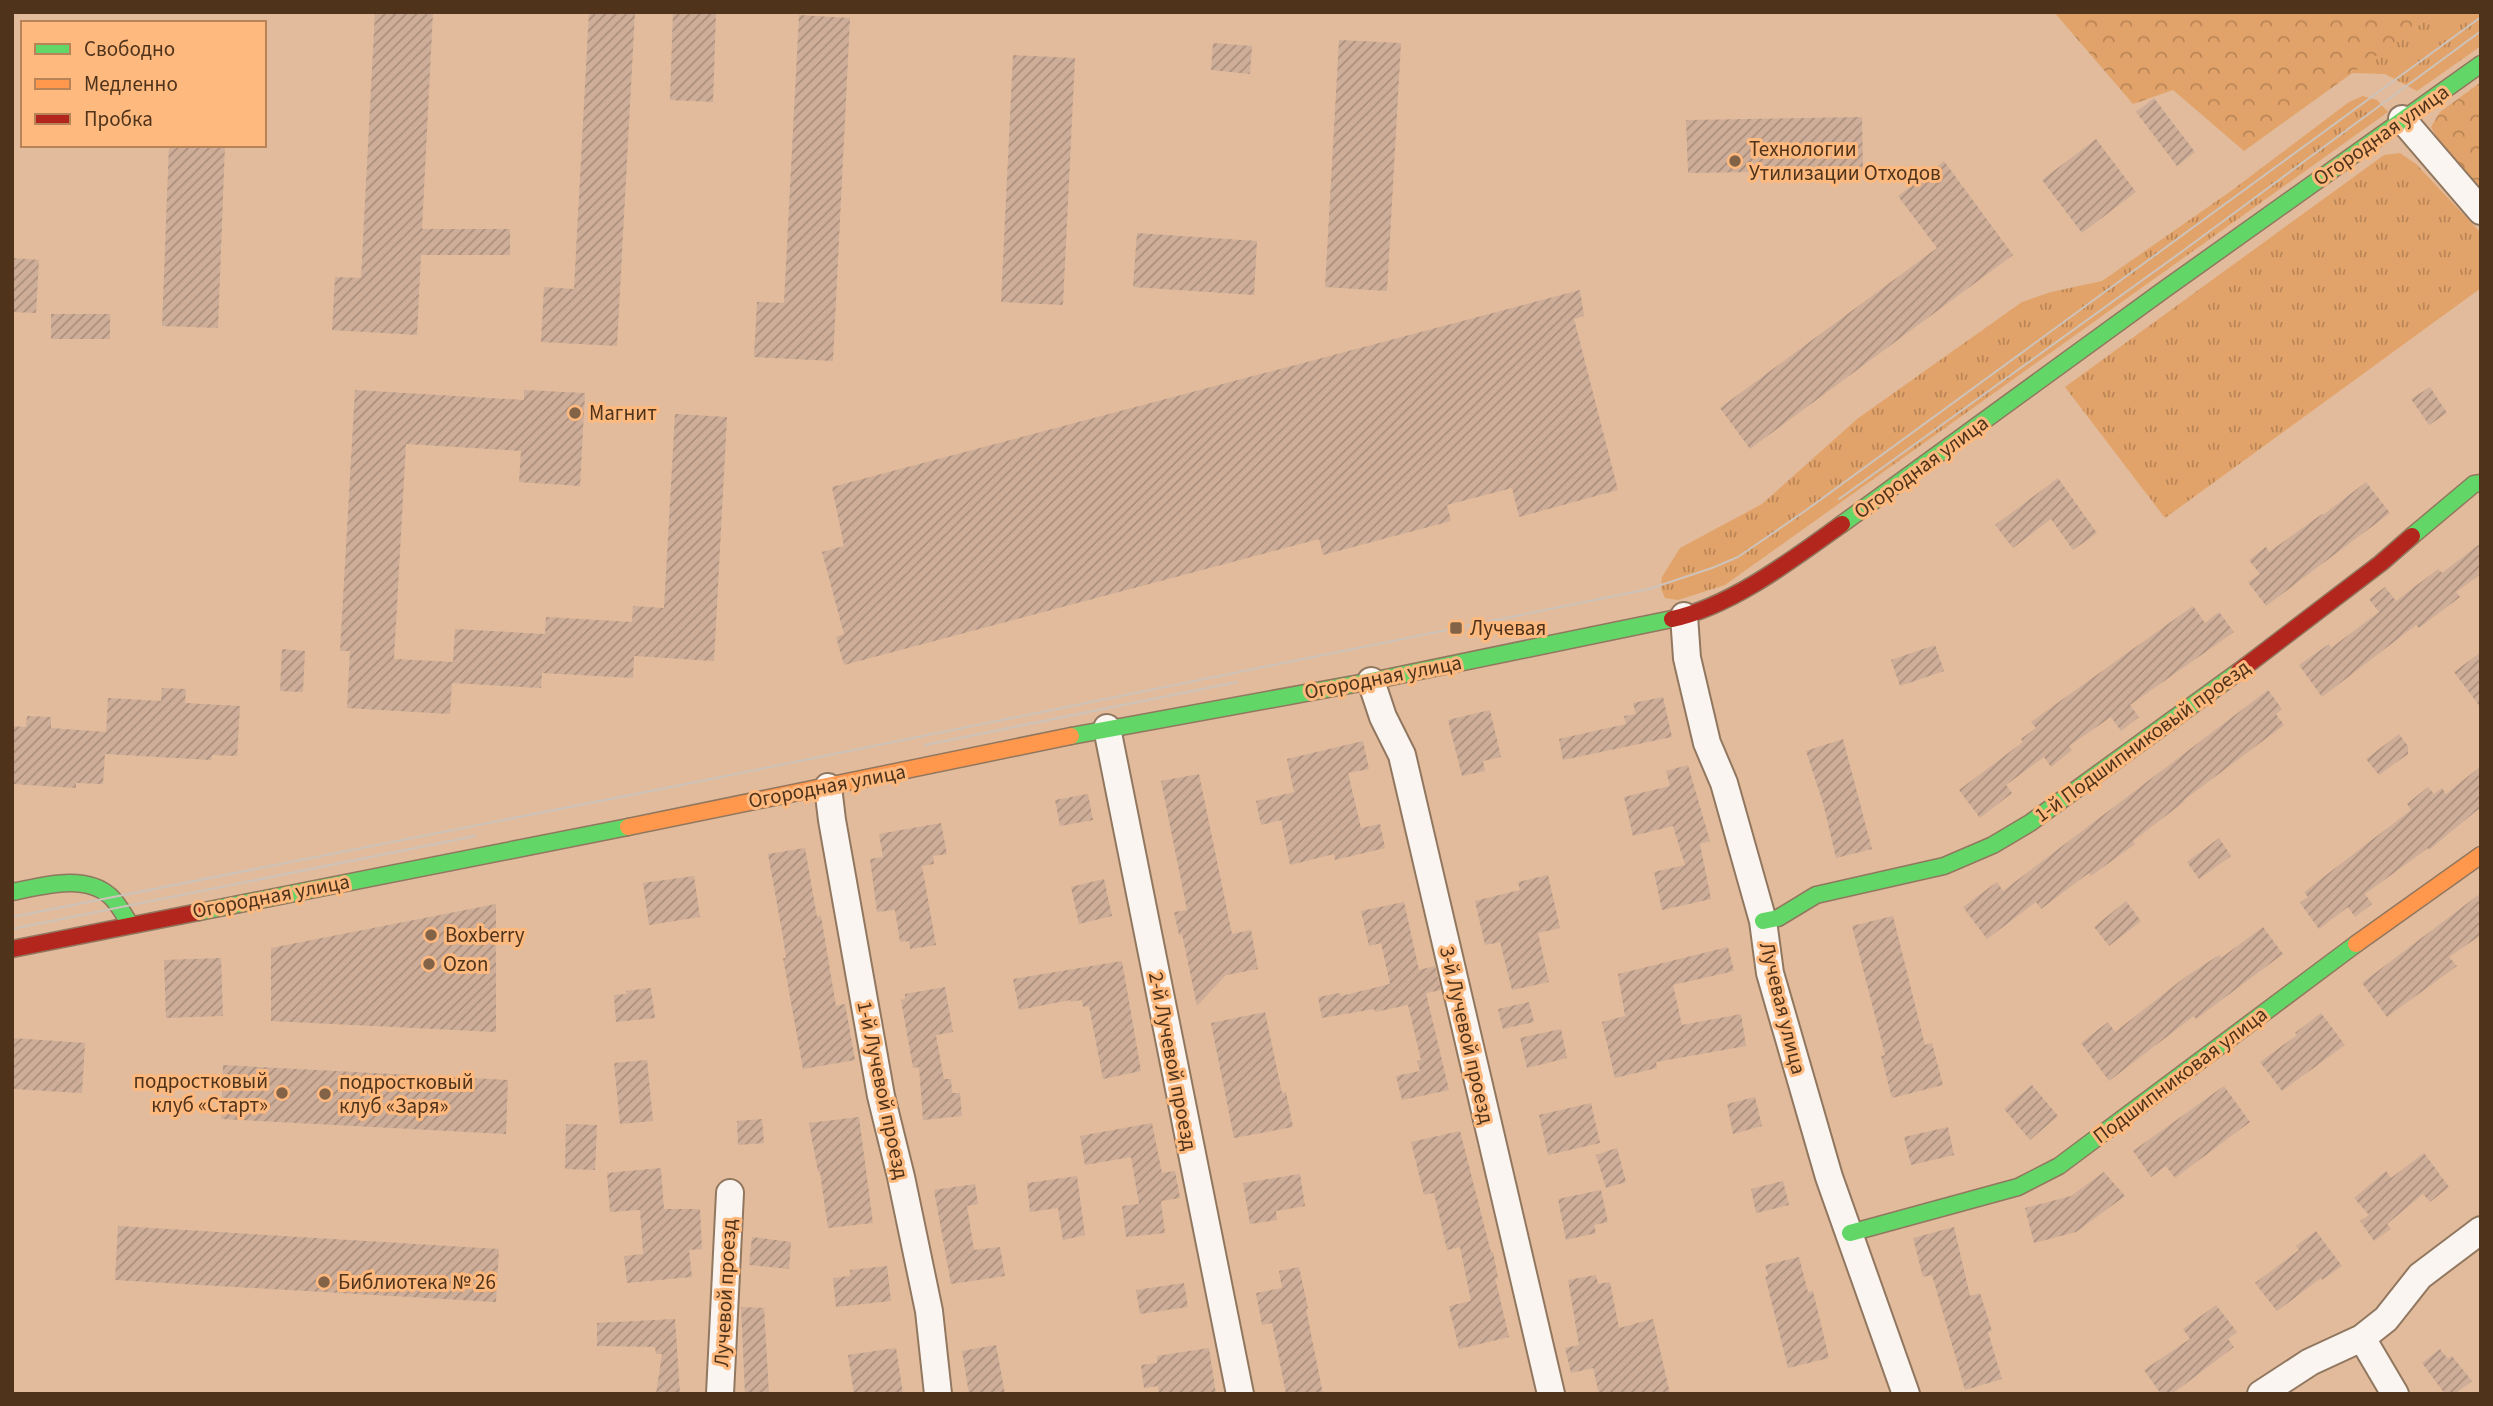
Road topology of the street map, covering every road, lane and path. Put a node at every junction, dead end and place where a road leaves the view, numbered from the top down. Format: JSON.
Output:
{"nodes":[{"id":1,"x":2481,"y":64,"type":"edge"},
{"id":2,"x":2402,"y":120,"type":"junction"},
{"id":3,"x":2481,"y":211,"type":"edge"},
{"id":4,"x":2481,"y":483,"type":"edge"},
{"id":5,"x":1684,"y":616,"type":"junction"},
{"id":6,"x":1371,"y":681,"type":"junction"},
{"id":7,"x":1107,"y":728,"type":"junction"},
{"id":8,"x":828,"y":787,"type":"junction"},
{"id":9,"x":2481,"y":855,"type":"edge"},
{"id":10,"x":12,"y":892,"type":"edge"},
{"id":11,"x":1763,"y":921,"type":"junction"},
{"id":12,"x":130,"y":924,"type":"junction"},
{"id":13,"x":12,"y":948,"type":"edge"},
{"id":14,"x":730,"y":1193,"type":"dead end"},
{"id":15,"x":2481,"y":1230,"type":"edge"},
{"id":16,"x":1850,"y":1233,"type":"junction"},
{"id":17,"x":2362,"y":1338,"type":"junction"},
{"id":18,"x":720,"y":1394,"type":"edge"},
{"id":19,"x":938,"y":1394,"type":"edge"},
{"id":20,"x":1240,"y":1394,"type":"edge"},
{"id":21,"x":1551,"y":1394,"type":"edge"},
{"id":22,"x":1906,"y":1394,"type":"edge"},
{"id":23,"x":2261,"y":1394,"type":"edge"},
{"id":24,"x":2395,"y":1394,"type":"edge"}],
"edges":[{"from":1,"to":2,"type":"street","name":"Огородная улица"},
{"from":2,"to":3,"type":"street"},
{"from":2,"to":5,"type":"street","name":"Огородная улица"},
{"from":4,"to":11,"type":"street","name":"1-й Подшипниковый проезд"},
{"from":5,"to":6,"type":"street","name":"Огородная улица"},
{"from":5,"to":11,"type":"street","name":"Лучевая улица"},
{"from":6,"to":7,"type":"street","name":"Огородная улица"},
{"from":6,"to":21,"type":"street","name":"3-й Лучевой проезд"},
{"from":7,"to":8,"type":"street","name":"Огородная улица"},
{"from":7,"to":20,"type":"street","name":"2-й Лучевой проезд"},
{"from":8,"to":12,"type":"street","name":"Огородная улица"},
{"from":8,"to":19,"type":"street","name":"1-й Лучевой проезд"},
{"from":9,"to":16,"type":"street","name":"Подшипниковая улица"},
{"from":10,"to":12,"type":"street"},
{"from":11,"to":16,"type":"street","name":"Лучевая улица"},
{"from":12,"to":13,"type":"street","name":"Огородная улица"},
{"from":14,"to":18,"type":"street","name":"Лучевой проезд"},
{"from":15,"to":17,"type":"street"},
{"from":16,"to":22,"type":"street","name":"Лучевая улица"},
{"from":17,"to":23,"type":"street"},
{"from":17,"to":24,"type":"street"}]}
